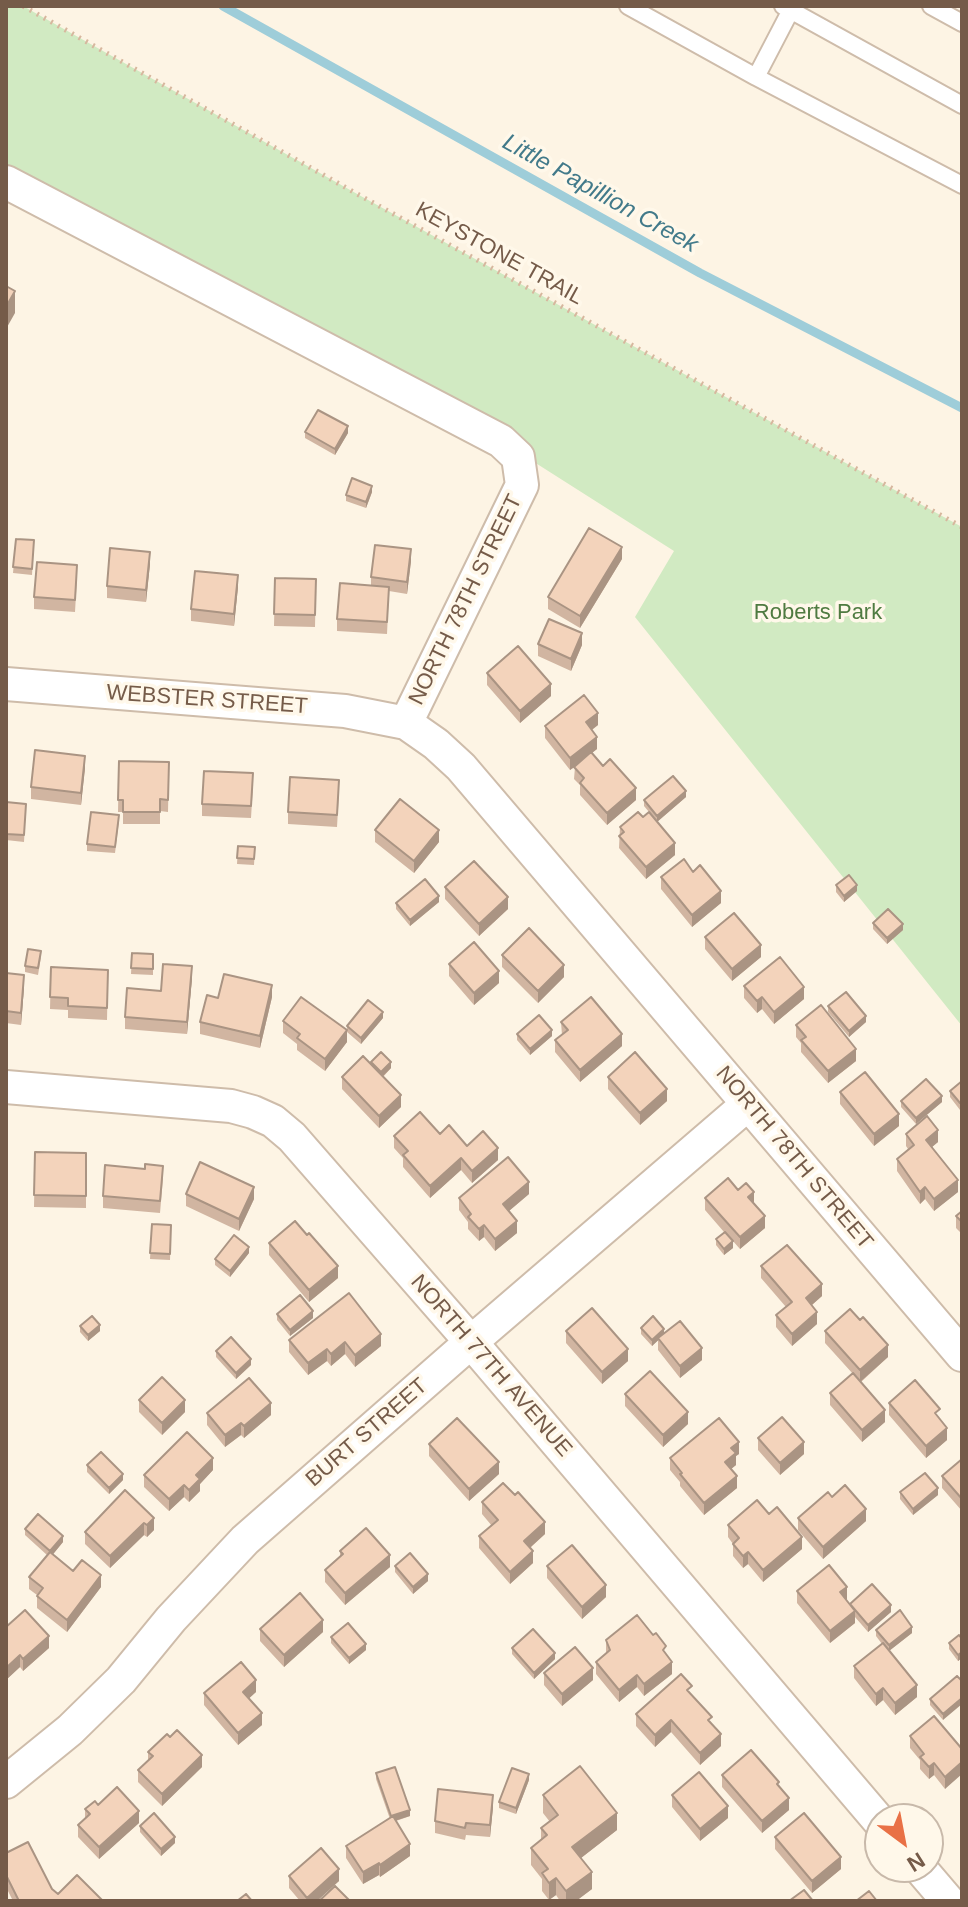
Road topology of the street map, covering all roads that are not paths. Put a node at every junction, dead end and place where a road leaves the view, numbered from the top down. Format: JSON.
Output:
{"nodes":[{"id":1,"x":628,"y":6,"type":"edge"},
{"id":2,"x":931,"y":6,"type":"edge"},
{"id":3,"x":789,"y":7,"type":"edge"},
{"id":4,"x":962,"y":23,"type":"edge"},
{"id":5,"x":756,"y":77,"type":"junction"},
{"id":6,"x":962,"y":105,"type":"edge"},
{"id":7,"x":6,"y":182,"type":"edge"},
{"id":8,"x":962,"y":185,"type":"edge"},
{"id":9,"x":6,"y":684,"type":"edge"},
{"id":10,"x":406,"y":723,"type":"junction"},
{"id":11,"x":6,"y":1087,"type":"edge"},
{"id":12,"x":748,"y":1104,"type":"junction"},
{"id":13,"x":471,"y":1342,"type":"junction"},
{"id":14,"x":962,"y":1355,"type":"edge"},
{"id":15,"x":6,"y":1782,"type":"edge"},
{"id":16,"x":864,"y":1803,"type":"edge"},
{"id":17,"x":933,"y":1883,"type":"edge"},
{"id":18,"x":948,"y":1901,"type":"edge"}],
"edges":[{"from":1,"to":5,"type":"lane"},
{"from":2,"to":4,"type":"lane"},
{"from":3,"to":5,"type":"lane"},
{"from":3,"to":6,"type":"lane"},
{"from":5,"to":8,"type":"lane"},
{"from":7,"to":10,"type":"street","name":"NORTH 78TH STREET"},
{"from":9,"to":10,"type":"street","name":"WEBSTER STREET"},
{"from":10,"to":12,"type":"street","name":"NORTH 78TH STREET"},
{"from":11,"to":13,"type":"street","name":"NORTH 77TH AVENUE"},
{"from":12,"to":13,"type":"street","name":"BURT STREET"},
{"from":12,"to":14,"type":"street","name":"NORTH 78TH STREET"},
{"from":13,"to":15,"type":"street","name":"BURT STREET"},
{"from":13,"to":16,"type":"street","name":"NORTH 77TH AVENUE"},
{"from":17,"to":18,"type":"street"}]}
